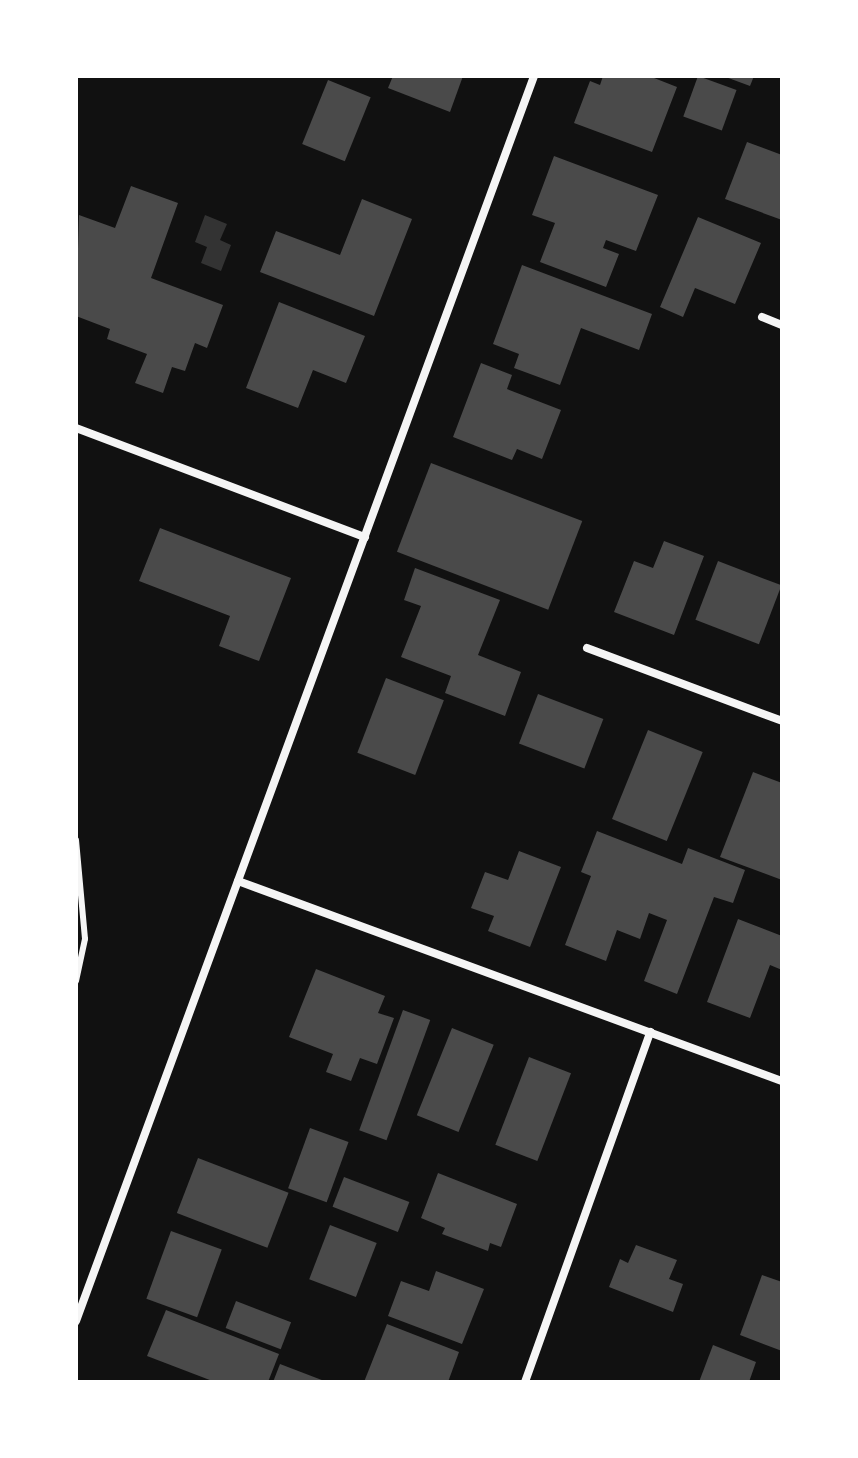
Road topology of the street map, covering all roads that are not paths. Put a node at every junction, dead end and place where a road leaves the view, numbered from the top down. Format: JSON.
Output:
{"nodes":[{"id":1,"x":534,"y":76,"type":"edge"},
{"id":2,"x":762,"y":317,"type":"dead end"},
{"id":3,"x":782,"y":325,"type":"edge"},
{"id":4,"x":76,"y":428,"type":"edge"},
{"id":5,"x":365,"y":537,"type":"junction"},
{"id":6,"x":587,"y":648,"type":"dead end"},
{"id":7,"x":782,"y":721,"type":"edge"},
{"id":8,"x":76,"y":840,"type":"edge"},
{"id":9,"x":238,"y":881,"type":"junction"},
{"id":10,"x":76,"y":981,"type":"edge"},
{"id":11,"x":650,"y":1032,"type":"junction"},
{"id":12,"x":782,"y":1081,"type":"edge"},
{"id":13,"x":76,"y":1321,"type":"edge"},
{"id":14,"x":525,"y":1382,"type":"edge"}],
"edges":[{"from":1,"to":5,"type":"street"},
{"from":2,"to":3,"type":"street"},
{"from":4,"to":5,"type":"street"},
{"from":5,"to":9,"type":"street"},
{"from":6,"to":7,"type":"street"},
{"from":8,"to":10,"type":"lane"},
{"from":9,"to":11,"type":"street"},
{"from":9,"to":13,"type":"street"},
{"from":11,"to":12,"type":"street"},
{"from":11,"to":14,"type":"street"}]}
